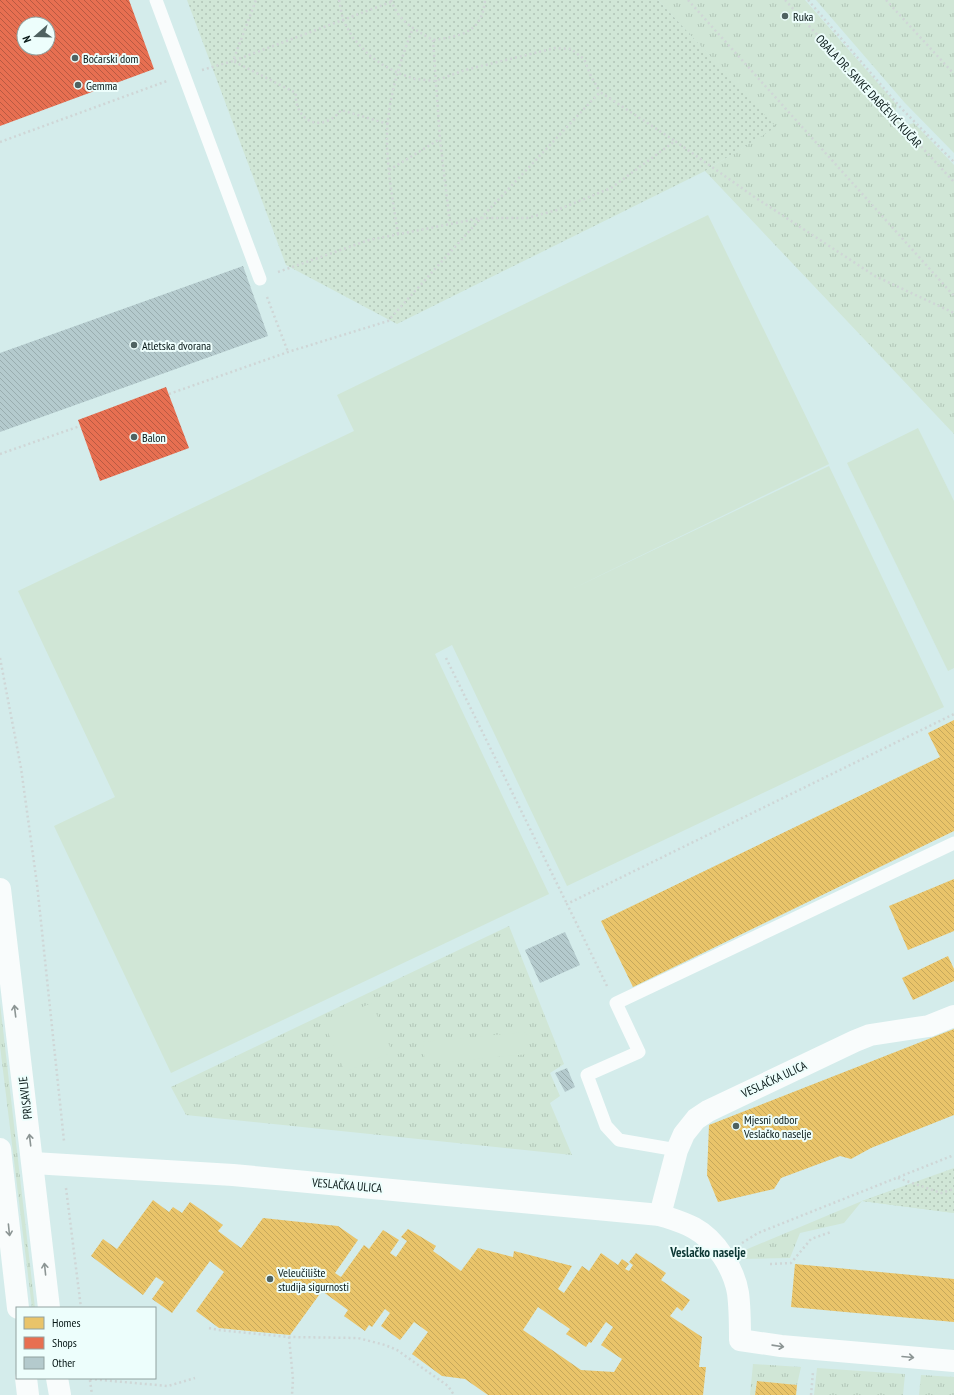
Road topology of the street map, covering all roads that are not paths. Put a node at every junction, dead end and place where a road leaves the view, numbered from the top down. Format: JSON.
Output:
{"nodes":[{"id":1,"x":156,"y":0,"type":"edge"},
{"id":2,"x":260,"y":278,"type":"road end"},
{"id":3,"x":954,"y":843,"type":"edge"},
{"id":4,"x":0,"y":889,"type":"edge"},
{"id":5,"x":954,"y":1016,"type":"edge"},
{"id":6,"x":0,"y":1149,"type":"edge"},
{"id":7,"x":677,"y":1150,"type":"junction"},
{"id":8,"x":33,"y":1163,"type":"junction"},
{"id":9,"x":660,"y":1215,"type":"junction"},
{"id":10,"x":18,"y":1307,"type":"edge"},
{"id":11,"x":49,"y":1307,"type":"edge"},
{"id":12,"x":954,"y":1362,"type":"edge"},
{"id":13,"x":26,"y":1379,"type":"edge"},
{"id":14,"x":57,"y":1379,"type":"edge"},
{"id":15,"x":28,"y":1395,"type":"edge"},
{"id":16,"x":60,"y":1395,"type":"edge"}],
"edges":[{"from":1,"to":2,"type":"lane"},
{"from":3,"to":7,"type":"lane"},
{"from":8,"to":4,"type":"street","name":"PRISAVLJE","one_way":true},
{"from":5,"to":7,"type":"street","name":"VESLAČKA ULICA"},
{"from":6,"to":10,"type":"street","one_way":true},
{"from":7,"to":9,"type":"street","name":"VESLAČKA ULICA"},
{"from":8,"to":9,"type":"street","name":"VESLAČKA ULICA"},
{"from":11,"to":8,"type":"street","name":"PRISAVLJE","one_way":true},
{"from":9,"to":12,"type":"street","name":"VESLAČKA ULICA","one_way":true},
{"from":13,"to":15,"type":"street"},
{"from":14,"to":16,"type":"street"}]}
